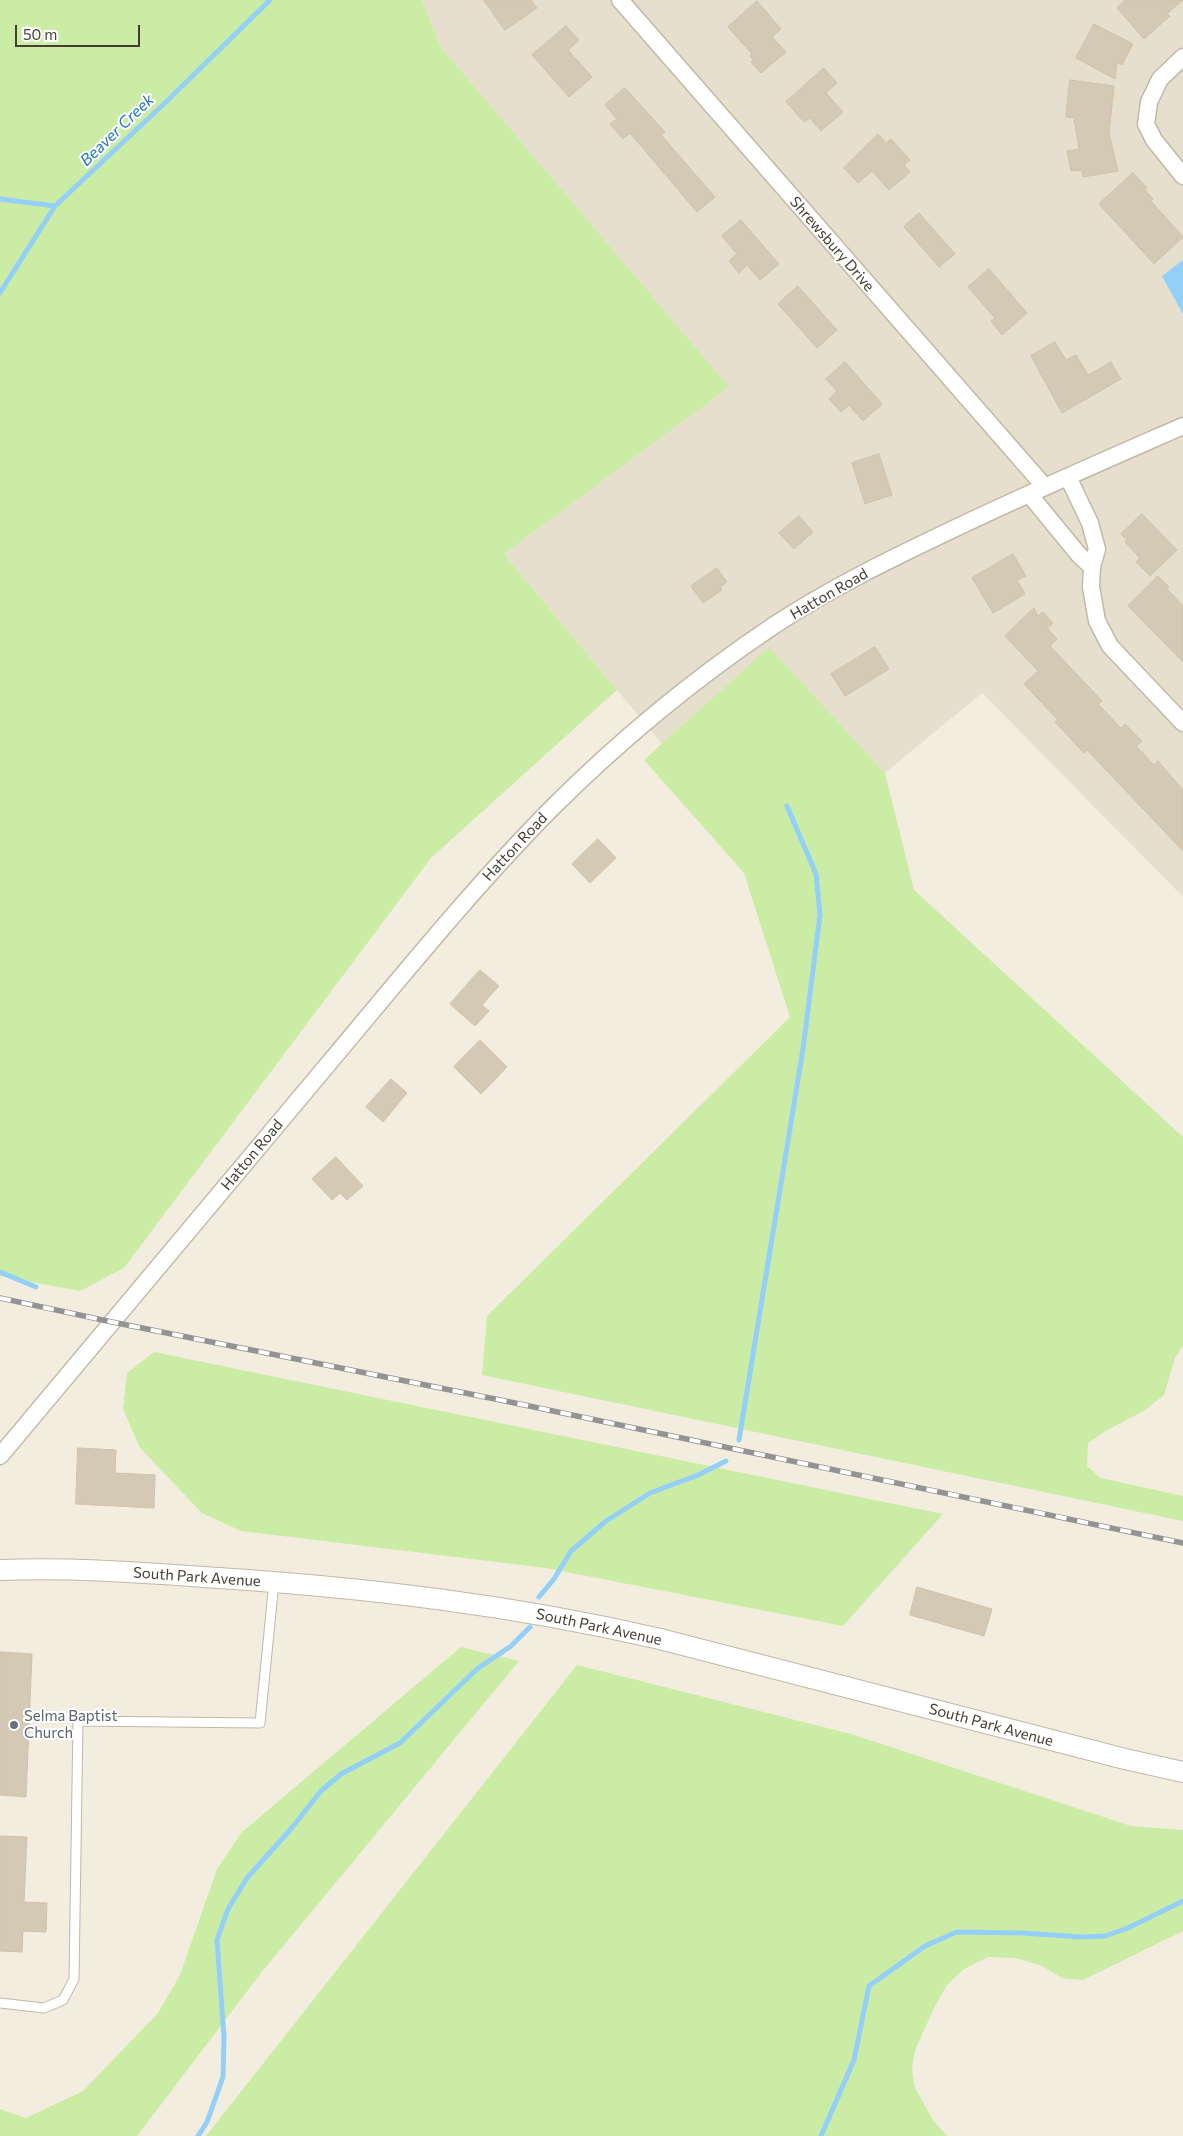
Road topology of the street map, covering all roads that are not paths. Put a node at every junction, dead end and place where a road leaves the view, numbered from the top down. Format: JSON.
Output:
{"nodes":[{"id":1,"x":620,"y":0,"type":"edge"},
{"id":2,"x":1183,"y":56,"type":"edge"},
{"id":3,"x":1183,"y":176,"type":"edge"},
{"id":4,"x":1183,"y":426,"type":"edge"},
{"id":5,"x":1068,"y":477,"type":"junction"},
{"id":6,"x":1045,"y":487,"type":"junction"},
{"id":7,"x":1029,"y":494,"type":"junction"},
{"id":8,"x":1092,"y":567,"type":"junction"},
{"id":9,"x":1183,"y":724,"type":"edge"},
{"id":10,"x":0,"y":1456,"type":"edge"},
{"id":11,"x":0,"y":1570,"type":"edge"},
{"id":12,"x":274,"y":1582,"type":"junction"},
{"id":13,"x":1183,"y":1772,"type":"edge"},
{"id":14,"x":0,"y":2003,"type":"edge"}],
"edges":[{"from":1,"to":6,"type":"street","name":"Shrewsbury Drive"},
{"from":2,"to":3,"type":"street"},
{"from":4,"to":5,"type":"street","name":"Hatton Road"},
{"from":5,"to":6,"type":"street","name":"Hatton Road"},
{"from":5,"to":8,"type":"street"},
{"from":6,"to":7,"type":"street","name":"Hatton Road"},
{"from":7,"to":8,"type":"street"},
{"from":7,"to":10,"type":"street","name":"Hatton Road"},
{"from":8,"to":9,"type":"street"},
{"from":11,"to":12,"type":"street","name":"South Park Avenue"},
{"from":12,"to":13,"type":"street","name":"South Park Avenue"},
{"from":12,"to":14,"type":"lane"}]}
